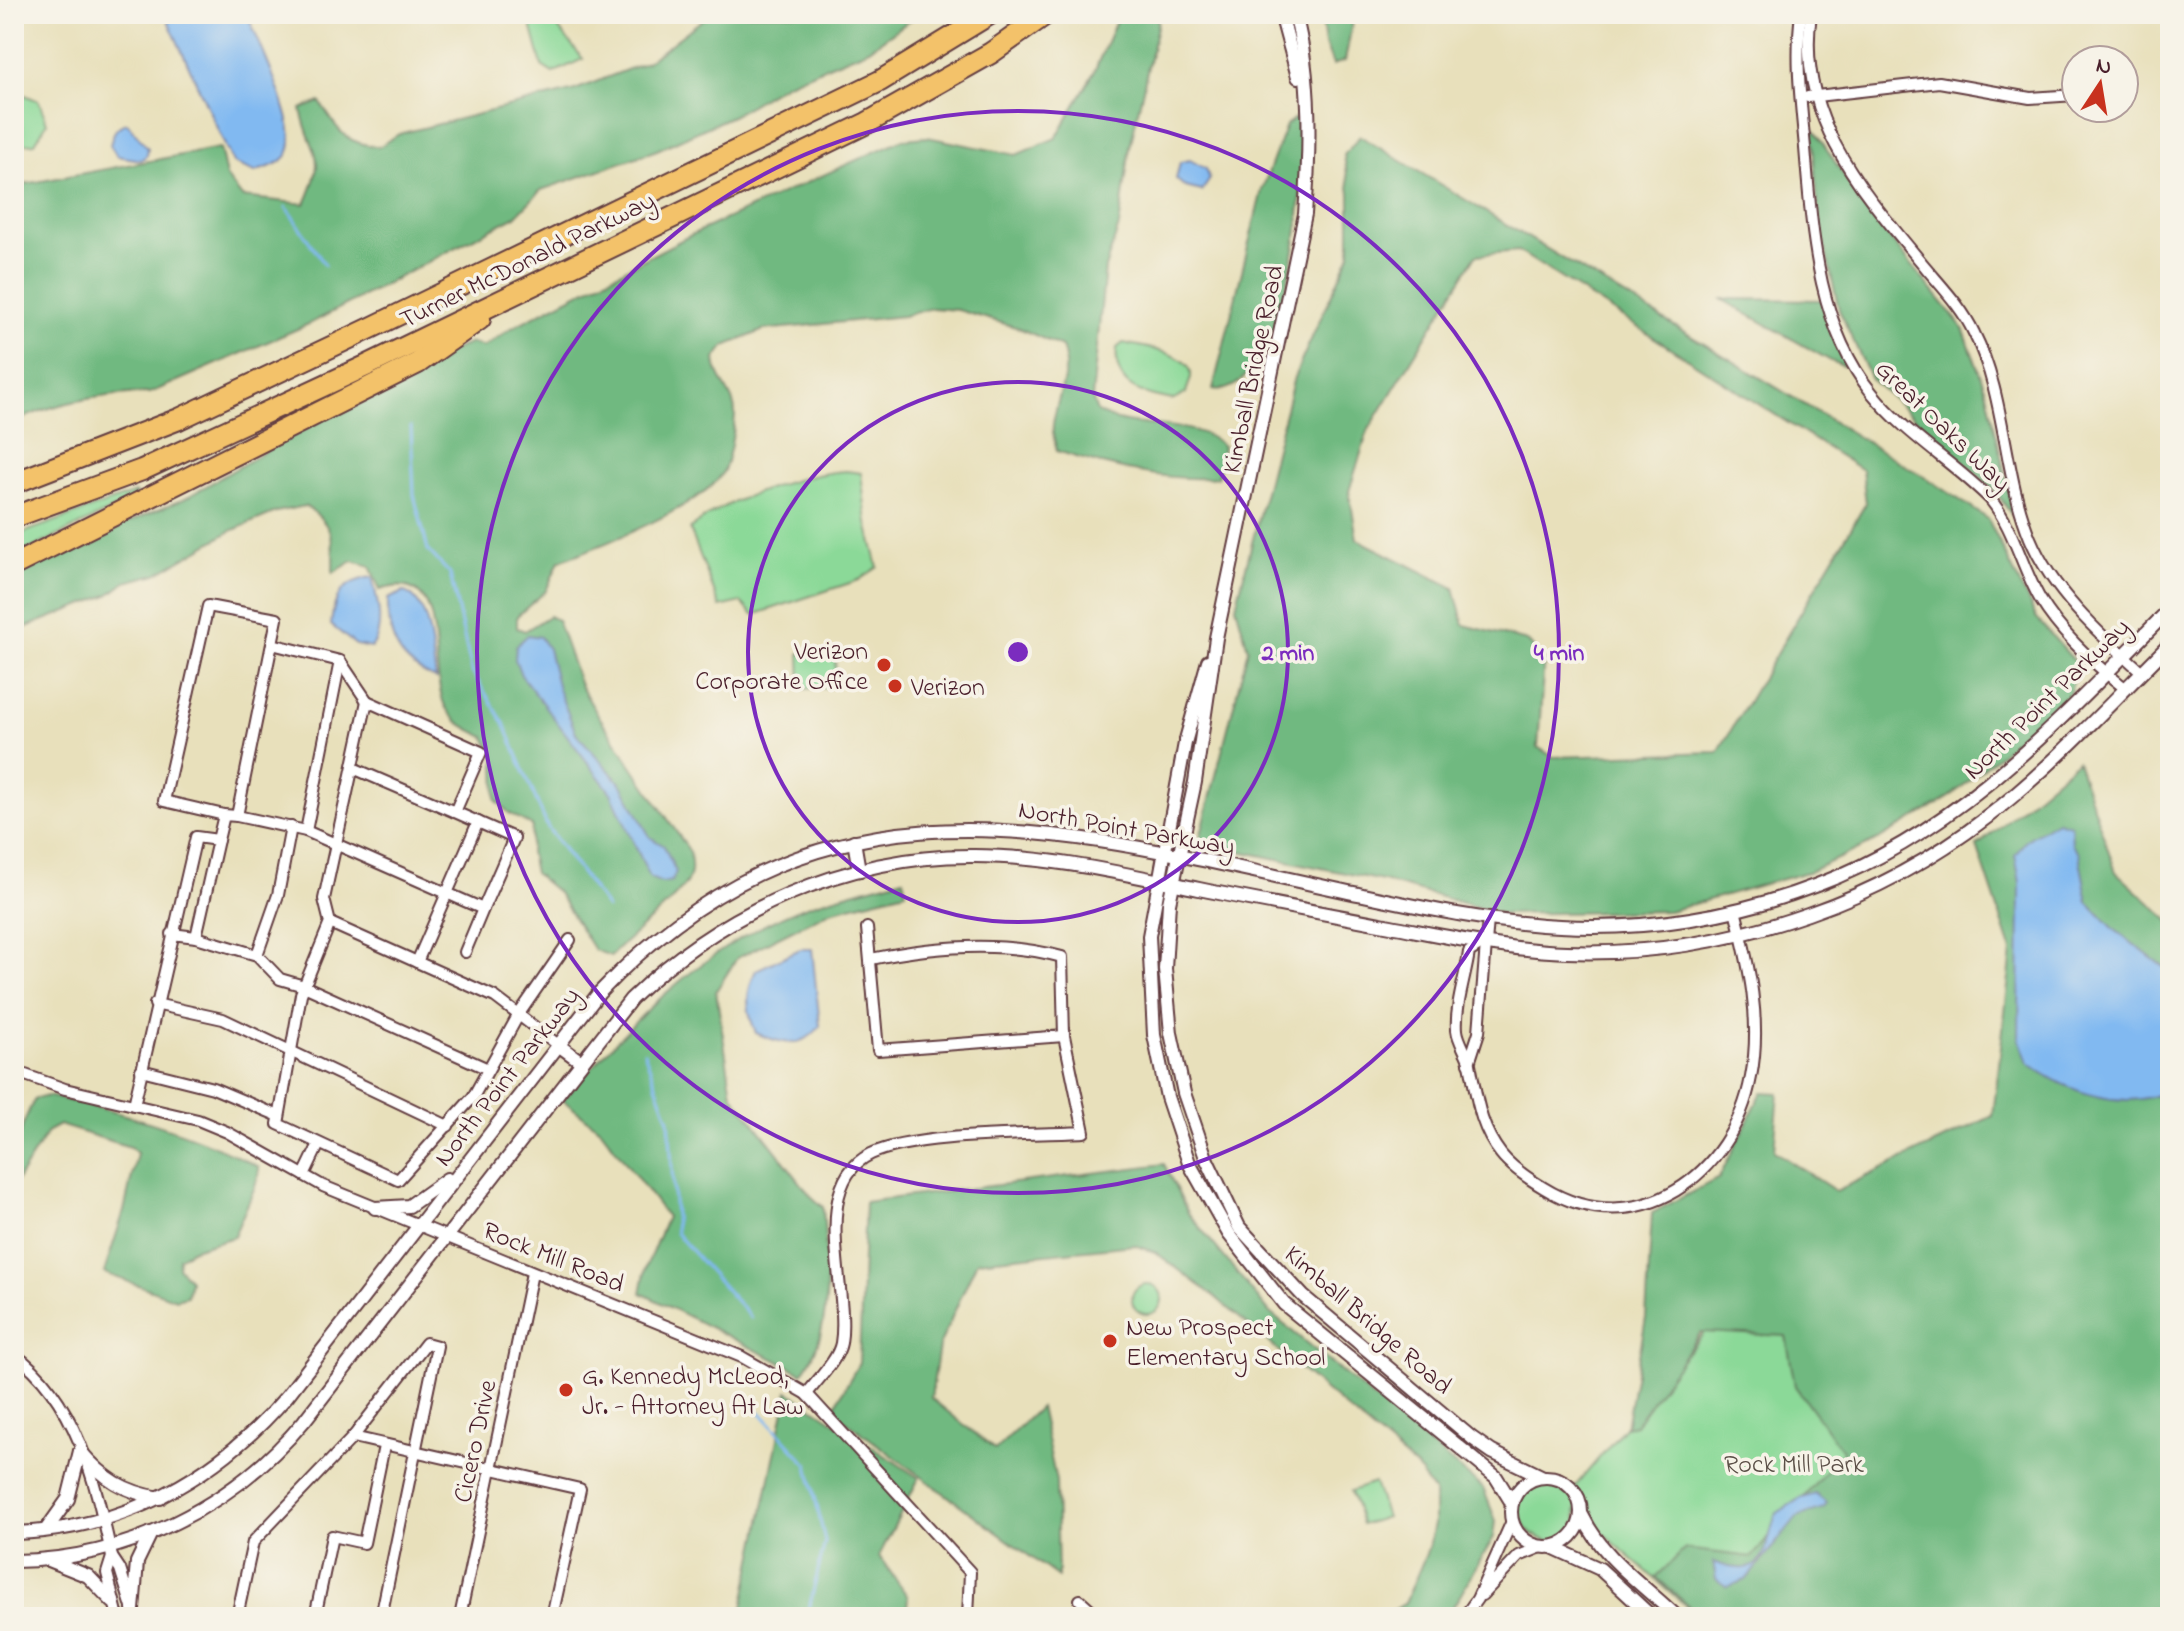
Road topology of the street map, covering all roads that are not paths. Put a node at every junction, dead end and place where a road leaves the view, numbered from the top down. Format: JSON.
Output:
{"nodes":[{"id":1,"x":990,"y":14,"type":"edge"},
{"id":2,"x":1046,"y":14,"type":"edge"},
{"id":3,"x":1281,"y":14,"type":"edge"},
{"id":4,"x":1295,"y":14,"type":"edge"},
{"id":5,"x":1801,"y":14,"type":"edge"},
{"id":6,"x":1811,"y":14,"type":"edge"},
{"id":7,"x":1814,"y":96,"type":"junction"},
{"id":8,"x":2060,"y":96,"type":"edge"},
{"id":9,"x":1800,"y":97,"type":"junction"},
{"id":10,"x":1306,"y":107,"type":"junction"},
{"id":11,"x":500,"y":301,"type":"junction"},
{"id":12,"x":14,"y":483,"type":"edge"},
{"id":13,"x":14,"y":517,"type":"edge"},
{"id":14,"x":14,"y":565,"type":"edge"},
{"id":15,"x":2170,"y":609,"type":"edge"},
{"id":16,"x":1216,"y":638,"type":"junction"},
{"id":17,"x":272,"y":644,"type":"junction"},
{"id":18,"x":2170,"y":644,"type":"edge"},
{"id":19,"x":2124,"y":656,"type":"junction"},
{"id":20,"x":340,"y":661,"type":"junction"},
{"id":21,"x":2142,"y":672,"type":"junction"},
{"id":22,"x":2106,"y":674,"type":"junction"},
{"id":23,"x":2126,"y":689,"type":"junction"},
{"id":24,"x":367,"y":701,"type":"junction"},
{"id":25,"x":353,"y":768,"type":"junction"},
{"id":26,"x":455,"y":812,"type":"junction"},
{"id":27,"x":224,"y":815,"type":"junction"},
{"id":28,"x":237,"y":816,"type":"junction"},
{"id":29,"x":478,"y":822,"type":"junction"},
{"id":30,"x":291,"y":827,"type":"junction"},
{"id":31,"x":306,"y":831,"type":"junction"},
{"id":32,"x":218,"y":840,"type":"junction"},
{"id":33,"x":854,"y":841,"type":"junction"},
{"id":34,"x":335,"y":845,"type":"junction"},
{"id":35,"x":1163,"y":853,"type":"junction"},
{"id":36,"x":1179,"y":857,"type":"junction"},
{"id":37,"x":859,"y":870,"type":"junction"},
{"id":38,"x":1157,"y":880,"type":"junction"},
{"id":39,"x":1173,"y":883,"type":"junction"},
{"id":40,"x":447,"y":893,"type":"junction"},
{"id":41,"x":483,"y":909,"type":"junction"},
{"id":42,"x":1735,"y":910,"type":"junction"},
{"id":43,"x":1488,"y":919,"type":"junction"},
{"id":44,"x":330,"y":923,"type":"junction"},
{"id":45,"x":867,"y":928,"type":"dead end"},
{"id":46,"x":172,"y":934,"type":"junction"},
{"id":47,"x":1741,"y":934,"type":"junction"},
{"id":48,"x":196,"y":937,"type":"junction"},
{"id":49,"x":570,"y":940,"type":"dead end"},
{"id":50,"x":1483,"y":943,"type":"junction"},
{"id":51,"x":465,"y":952,"type":"dead end"},
{"id":52,"x":257,"y":955,"type":"junction"},
{"id":53,"x":871,"y":959,"type":"junction"},
{"id":54,"x":417,"y":962,"type":"junction"},
{"id":55,"x":304,"y":986,"type":"junction"},
{"id":56,"x":155,"y":1004,"type":"junction"},
{"id":57,"x":519,"y":1014,"type":"junction"},
{"id":58,"x":1064,"y":1036,"type":"junction"},
{"id":59,"x":557,"y":1044,"type":"junction"},
{"id":60,"x":291,"y":1053,"type":"junction"},
{"id":61,"x":580,"y":1061,"type":"junction"},
{"id":62,"x":1469,"y":1063,"type":"junction"},
{"id":63,"x":488,"y":1069,"type":"junction"},
{"id":64,"x":141,"y":1070,"type":"junction"},
{"id":65,"x":14,"y":1071,"type":"edge"},
{"id":66,"x":134,"y":1105,"type":"junction"},
{"id":67,"x":279,"y":1116,"type":"junction"},
{"id":68,"x":448,"y":1126,"type":"junction"},
{"id":69,"x":319,"y":1144,"type":"junction"},
{"id":70,"x":462,"y":1167,"type":"junction"},
{"id":71,"x":304,"y":1175,"type":"junction"},
{"id":72,"x":375,"y":1208,"type":"junction"},
{"id":73,"x":417,"y":1225,"type":"junction"},
{"id":74,"x":446,"y":1236,"type":"junction"},
{"id":75,"x":532,"y":1273,"type":"junction"},
{"id":76,"x":14,"y":1354,"type":"edge"},
{"id":77,"x":807,"y":1394,"type":"junction"},
{"id":78,"x":353,"y":1437,"type":"junction"},
{"id":79,"x":384,"y":1446,"type":"junction"},
{"id":80,"x":80,"y":1451,"type":"junction"},
{"id":81,"x":415,"y":1452,"type":"junction"},
{"id":82,"x":491,"y":1469,"type":"junction"},
{"id":83,"x":1543,"y":1477,"type":"junction"},
{"id":84,"x":160,"y":1498,"type":"junction"},
{"id":85,"x":1512,"y":1503,"type":"junction"},
{"id":86,"x":1582,"y":1515,"type":"junction"},
{"id":87,"x":103,"y":1520,"type":"junction"},
{"id":88,"x":1512,"y":1521,"type":"junction"},
{"id":89,"x":46,"y":1530,"type":"junction"},
{"id":90,"x":14,"y":1533,"type":"edge"},
{"id":91,"x":151,"y":1533,"type":"junction"},
{"id":92,"x":1547,"y":1547,"type":"junction"},
{"id":93,"x":111,"y":1553,"type":"junction"},
{"id":94,"x":45,"y":1559,"type":"junction"},
{"id":95,"x":14,"y":1561,"type":"edge"},
{"id":96,"x":1477,"y":1599,"type":"junction"},
{"id":97,"x":1080,"y":1600,"type":"dead end"},
{"id":98,"x":113,"y":1602,"type":"junction"},
{"id":99,"x":134,"y":1613,"type":"edge"},
{"id":100,"x":118,"y":1617,"type":"edge"},
{"id":101,"x":237,"y":1617,"type":"edge"},
{"id":102,"x":315,"y":1617,"type":"edge"},
{"id":103,"x":381,"y":1617,"type":"edge"},
{"id":104,"x":460,"y":1617,"type":"edge"},
{"id":105,"x":552,"y":1617,"type":"edge"},
{"id":106,"x":968,"y":1617,"type":"edge"},
{"id":107,"x":1099,"y":1617,"type":"edge"},
{"id":108,"x":1464,"y":1617,"type":"edge"},
{"id":109,"x":1652,"y":1617,"type":"edge"},
{"id":110,"x":1677,"y":1617,"type":"edge"}],
"edges":[{"from":1,"to":12,"type":"highway","name":"Turner McDonald Parkway"},
{"from":2,"to":11,"type":"highway","name":"Turner McDonald Parkway"},
{"from":3,"to":10,"type":"street","name":"Kimball Bridge Road"},
{"from":4,"to":10,"type":"street","name":"Kimball Bridge Road"},
{"from":5,"to":9,"type":"street","name":"Great Oaks Way"},
{"from":6,"to":7,"type":"street","name":"Great Oaks Way"},
{"from":7,"to":8,"type":"street"},
{"from":7,"to":9,"type":"street"},
{"from":7,"to":19,"type":"street","name":"Great Oaks Way"},
{"from":9,"to":22,"type":"street","name":"Great Oaks Way"},
{"from":10,"to":16,"type":"street","name":"Kimball Bridge Road"},
{"from":11,"to":13,"type":"highway","name":"Turner McDonald Parkway"},
{"from":11,"to":14,"type":"highway"},
{"from":15,"to":19,"type":"street","name":"North Point Parkway"},
{"from":16,"to":35,"type":"street","name":"Kimball Bridge Road"},
{"from":16,"to":36,"type":"street","name":"Kimball Bridge Road"},
{"from":17,"to":20,"type":"street"},
{"from":17,"to":27,"type":"street"},
{"from":17,"to":28,"type":"street"},
{"from":18,"to":21,"type":"street","name":"North Point Parkway"},
{"from":19,"to":21,"type":"street","name":"Great Oaks Way"},
{"from":19,"to":22,"type":"street","name":"North Point Parkway"},
{"from":20,"to":24,"type":"street"},
{"from":20,"to":31,"type":"street"},
{"from":21,"to":23,"type":"street","name":"North Point Parkway"},
{"from":22,"to":23,"type":"street","name":"Great Oaks Way"},
{"from":22,"to":42,"type":"street","name":"North Point Parkway"},
{"from":23,"to":47,"type":"street","name":"North Point Parkway"},
{"from":24,"to":25,"type":"street"},
{"from":24,"to":26,"type":"street"},
{"from":25,"to":26,"type":"street"},
{"from":25,"to":34,"type":"street"},
{"from":26,"to":29,"type":"street"},
{"from":27,"to":28,"type":"street"},
{"from":27,"to":32,"type":"street"},
{"from":28,"to":30,"type":"street"},
{"from":29,"to":40,"type":"street"},
{"from":29,"to":41,"type":"street"},
{"from":30,"to":31,"type":"street"},
{"from":30,"to":52,"type":"street"},
{"from":31,"to":34,"type":"street"},
{"from":32,"to":46,"type":"street"},
{"from":32,"to":48,"type":"street"},
{"from":33,"to":35,"type":"street","name":"North Point Parkway"},
{"from":33,"to":37,"type":"street"},
{"from":33,"to":59,"type":"street","name":"North Point Parkway"},
{"from":34,"to":40,"type":"street"},
{"from":34,"to":44,"type":"street"},
{"from":35,"to":36,"type":"street","name":"North Point Parkway"},
{"from":35,"to":38,"type":"street","name":"Kimball Bridge Road"},
{"from":36,"to":39,"type":"street","name":"Kimball Bridge Road"},
{"from":36,"to":43,"type":"street","name":"North Point Parkway"},
{"from":37,"to":38,"type":"street","name":"North Point Parkway"},
{"from":37,"to":61,"type":"street","name":"North Point Parkway"},
{"from":38,"to":39,"type":"street","name":"North Point Parkway"},
{"from":38,"to":85,"type":"street","name":"Kimball Bridge Road"},
{"from":39,"to":50,"type":"street","name":"North Point Parkway"},
{"from":39,"to":83,"type":"street","name":"Kimball Bridge Road"},
{"from":40,"to":41,"type":"street"},
{"from":40,"to":54,"type":"street"},
{"from":41,"to":51,"type":"street"},
{"from":42,"to":43,"type":"street","name":"North Point Parkway"},
{"from":42,"to":47,"type":"street"},
{"from":43,"to":50,"type":"street"},
{"from":44,"to":54,"type":"street"},
{"from":44,"to":55,"type":"street"},
{"from":45,"to":53,"type":"street"},
{"from":46,"to":48,"type":"street"},
{"from":46,"to":56,"type":"street"},
{"from":47,"to":50,"type":"street","name":"North Point Parkway"},
{"from":47,"to":62,"type":"street"},
{"from":48,"to":52,"type":"street"},
{"from":49,"to":57,"type":"street"},
{"from":50,"to":62,"type":"street"},
{"from":50,"to":62,"type":"street"},
{"from":52,"to":55,"type":"street"},
{"from":53,"to":58,"type":"street"},
{"from":53,"to":58,"type":"street"},
{"from":54,"to":57,"type":"street"},
{"from":55,"to":60,"type":"street"},
{"from":55,"to":63,"type":"street"},
{"from":56,"to":60,"type":"street"},
{"from":56,"to":64,"type":"street"},
{"from":57,"to":59,"type":"street"},
{"from":57,"to":63,"type":"street"},
{"from":58,"to":77,"type":"street"},
{"from":59,"to":61,"type":"street"},
{"from":59,"to":70,"type":"street","name":"North Point Parkway"},
{"from":60,"to":67,"type":"street"},
{"from":60,"to":68,"type":"street"},
{"from":61,"to":74,"type":"street","name":"North Point Parkway"},
{"from":63,"to":68,"type":"street"},
{"from":64,"to":66,"type":"street"},
{"from":64,"to":67,"type":"street"},
{"from":65,"to":66,"type":"street","name":"Rock Mill Road"},
{"from":66,"to":71,"type":"street","name":"Rock Mill Road"},
{"from":67,"to":69,"type":"street"},
{"from":68,"to":69,"type":"street"},
{"from":69,"to":71,"type":"street"},
{"from":70,"to":72,"type":"street"},
{"from":70,"to":73,"type":"street","name":"North Point Parkway"},
{"from":71,"to":72,"type":"street","name":"Rock Mill Road"},
{"from":72,"to":73,"type":"street","name":"Rock Mill Road"},
{"from":73,"to":74,"type":"street","name":"Rock Mill Road"},
{"from":73,"to":84,"type":"street","name":"North Point Parkway"},
{"from":74,"to":75,"type":"street","name":"Rock Mill Road"},
{"from":74,"to":91,"type":"street","name":"North Point Parkway"},
{"from":75,"to":77,"type":"street","name":"Rock Mill Road"},
{"from":75,"to":82,"type":"street","name":"Cicero Drive"},
{"from":76,"to":80,"type":"street"},
{"from":77,"to":106,"type":"street","name":"Rock Mill Road"},
{"from":78,"to":79,"type":"street"},
{"from":78,"to":81,"type":"street"},
{"from":78,"to":101,"type":"street"},
{"from":79,"to":81,"type":"street"},
{"from":79,"to":102,"type":"street"},
{"from":80,"to":84,"type":"street"},
{"from":80,"to":87,"type":"street"},
{"from":80,"to":89,"type":"street"},
{"from":81,"to":82,"type":"street"},
{"from":81,"to":103,"type":"street"},
{"from":82,"to":104,"type":"street","name":"Cicero Drive"},
{"from":82,"to":105,"type":"street"},
{"from":83,"to":85,"type":"street"},
{"from":83,"to":86,"type":"street"},
{"from":84,"to":87,"type":"street","name":"North Point Parkway"},
{"from":85,"to":88,"type":"street"},
{"from":86,"to":92,"type":"street"},
{"from":86,"to":110,"type":"street"},
{"from":87,"to":89,"type":"street","name":"North Point Parkway"},
{"from":87,"to":93,"type":"street"},
{"from":88,"to":92,"type":"street"},
{"from":88,"to":96,"type":"street"},
{"from":89,"to":90,"type":"street","name":"North Point Parkway"},
{"from":91,"to":93,"type":"street","name":"North Point Parkway"},
{"from":91,"to":99,"type":"street"},
{"from":92,"to":96,"type":"street"},
{"from":92,"to":109,"type":"street"},
{"from":93,"to":94,"type":"street","name":"North Point Parkway"},
{"from":93,"to":98,"type":"street"},
{"from":93,"to":99,"type":"street"},
{"from":94,"to":95,"type":"street","name":"North Point Parkway"},
{"from":94,"to":98,"type":"street"},
{"from":96,"to":108,"type":"street"},
{"from":97,"to":107,"type":"street"},
{"from":98,"to":100,"type":"street"}]}
